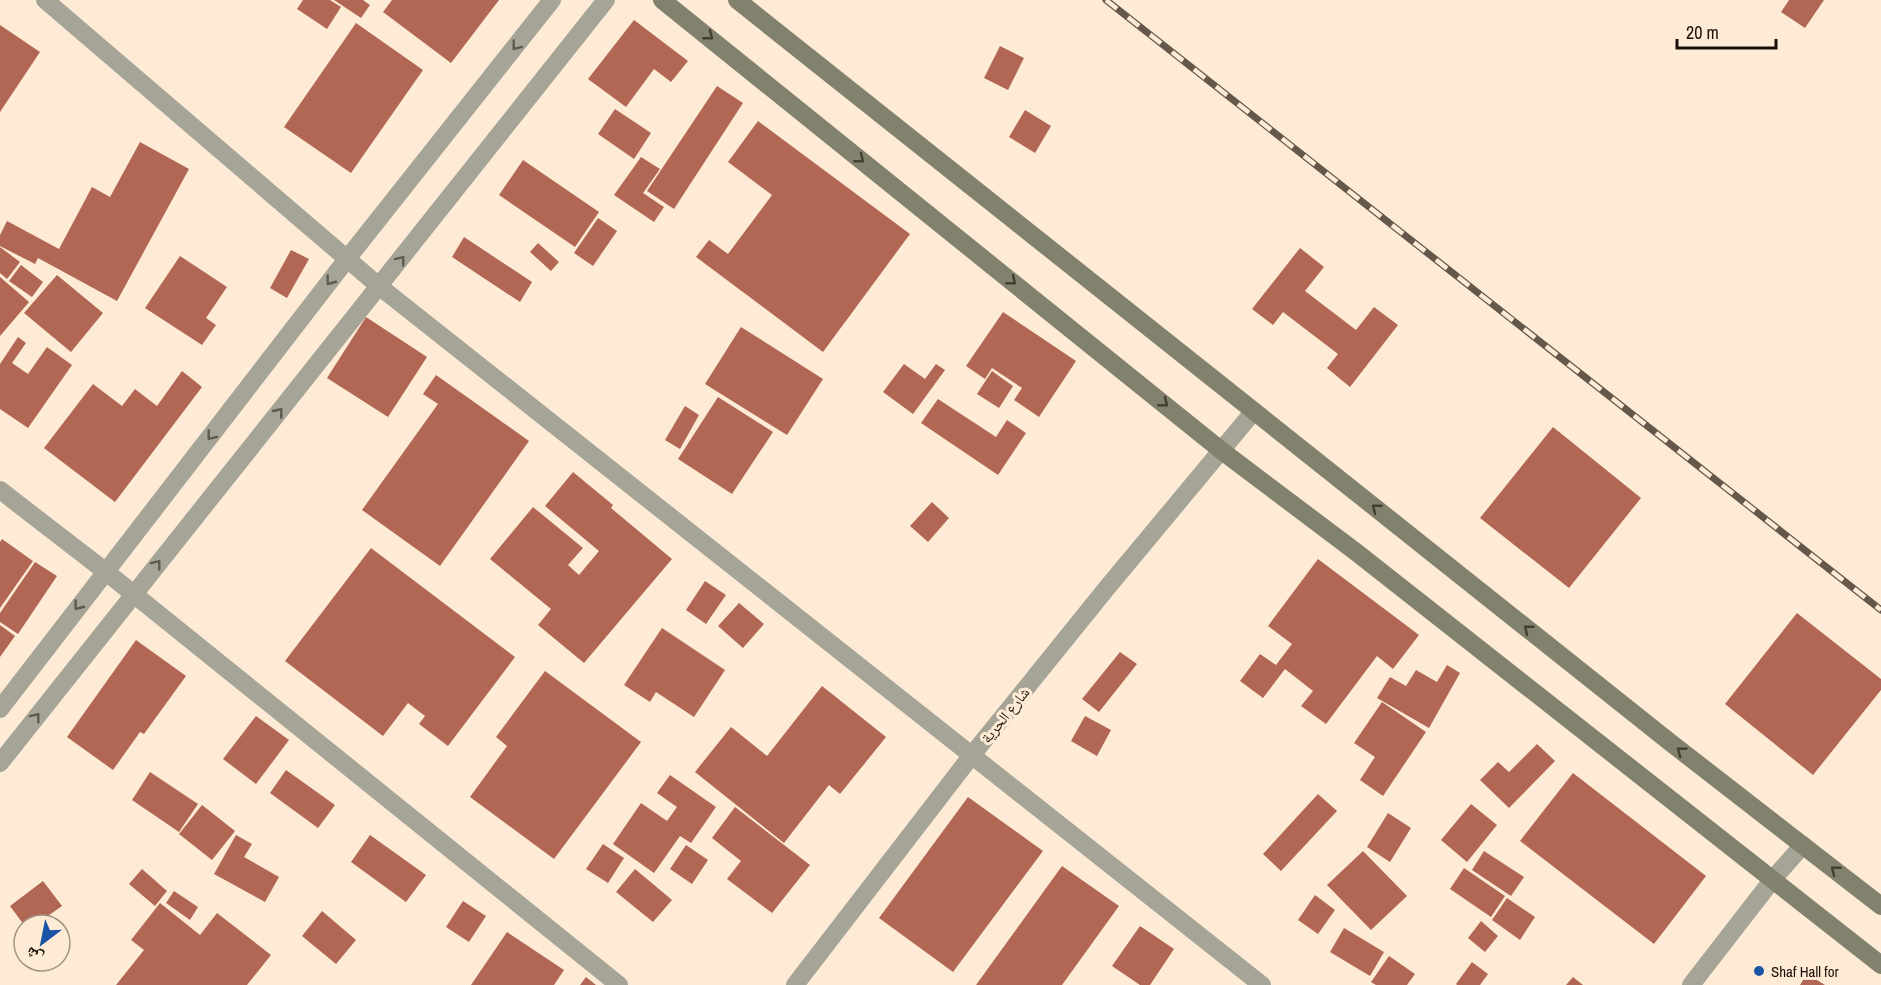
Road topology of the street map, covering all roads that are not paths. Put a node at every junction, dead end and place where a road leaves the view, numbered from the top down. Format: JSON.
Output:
{"nodes":[{"id":1,"x":45,"y":0,"type":"edge"},
{"id":2,"x":552,"y":0,"type":"edge"},
{"id":3,"x":606,"y":0,"type":"edge"},
{"id":4,"x":663,"y":0,"type":"edge"},
{"id":5,"x":737,"y":0,"type":"edge"},
{"id":6,"x":347,"y":259,"type":"junction"},
{"id":7,"x":380,"y":286,"type":"junction"},
{"id":8,"x":1254,"y":411,"type":"junction"},
{"id":9,"x":1222,"y":450,"type":"junction"},
{"id":10,"x":0,"y":490,"type":"edge"},
{"id":11,"x":105,"y":571,"type":"junction"},
{"id":12,"x":134,"y":594,"type":"junction"},
{"id":13,"x":0,"y":709,"type":"edge"},
{"id":14,"x":972,"y":755,"type":"junction"},
{"id":15,"x":0,"y":763,"type":"edge"},
{"id":16,"x":1803,"y":845,"type":"junction"},
{"id":17,"x":1773,"y":879,"type":"junction"},
{"id":18,"x":1881,"y":906,"type":"edge"},
{"id":19,"x":1881,"y":965,"type":"edge"},
{"id":20,"x":619,"y":985,"type":"edge"},
{"id":21,"x":795,"y":985,"type":"edge"},
{"id":22,"x":1262,"y":985,"type":"edge"},
{"id":23,"x":1691,"y":985,"type":"edge"}],
"edges":[{"from":1,"to":6,"type":"street"},
{"from":2,"to":6,"type":"street","one_way":true},
{"from":7,"to":3,"type":"street","one_way":true},
{"from":4,"to":9,"type":"main road","one_way":true},
{"from":5,"to":8,"type":"main road"},
{"from":6,"to":7,"type":"street"},
{"from":6,"to":11,"type":"street","one_way":true},
{"from":12,"to":7,"type":"street","one_way":true},
{"from":7,"to":14,"type":"street"},
{"from":8,"to":9,"type":"street","name":"شارع الحرية"},
{"from":16,"to":8,"type":"main road","one_way":true},
{"from":9,"to":14,"type":"street","name":"شارع الحرية"},
{"from":9,"to":17,"type":"main road"},
{"from":10,"to":11,"type":"street"},
{"from":11,"to":12,"type":"street"},
{"from":11,"to":13,"type":"street","one_way":true},
{"from":15,"to":12,"type":"street","one_way":true},
{"from":12,"to":20,"type":"street"},
{"from":14,"to":21,"type":"street","name":"شارع الحرية"},
{"from":14,"to":22,"type":"street"},
{"from":16,"to":17,"type":"street"},
{"from":18,"to":16,"type":"main road","one_way":true},
{"from":17,"to":19,"type":"main road"},
{"from":17,"to":23,"type":"street"}]}
